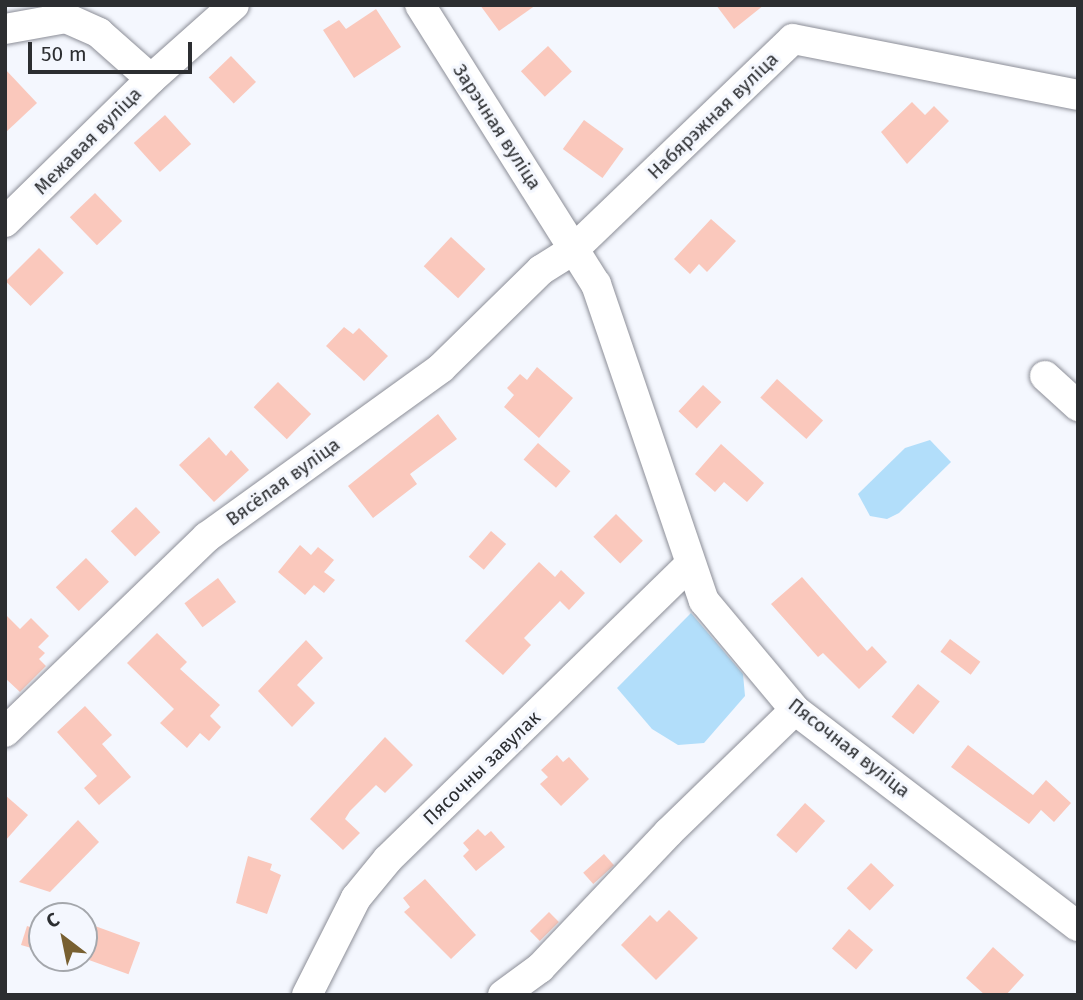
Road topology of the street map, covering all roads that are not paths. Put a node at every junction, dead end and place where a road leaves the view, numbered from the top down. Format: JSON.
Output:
{"nodes":[{"id":1,"x":234,"y":5,"type":"edge"},
{"id":2,"x":420,"y":5,"type":"edge"},
{"id":3,"x":5,"y":29,"type":"edge"},
{"id":4,"x":151,"y":79,"type":"junction"},
{"id":5,"x":1078,"y":95,"type":"edge"},
{"id":6,"x":5,"y":222,"type":"edge"},
{"id":7,"x":574,"y":249,"type":"junction"},
{"id":8,"x":1045,"y":376,"type":"dead end"},
{"id":9,"x":1078,"y":406,"type":"edge"},
{"id":10,"x":689,"y":565,"type":"junction"},
{"id":11,"x":795,"y":710,"type":"junction"},
{"id":12,"x":5,"y":732,"type":"edge"},
{"id":13,"x":1078,"y":926,"type":"edge"},
{"id":14,"x":307,"y":995,"type":"edge"},
{"id":15,"x":503,"y":995,"type":"edge"}],
"edges":[{"from":1,"to":4,"type":"street","name":"Межавая вуліца"},
{"from":2,"to":7,"type":"street","name":"Зарэчная вуліца"},
{"from":3,"to":4,"type":"street"},
{"from":4,"to":6,"type":"street","name":"Межавая вуліца"},
{"from":5,"to":7,"type":"street","name":"Набярэжная вуліца"},
{"from":7,"to":10,"type":"street","name":"Пясочная вуліца"},
{"from":7,"to":12,"type":"street","name":"Вясёлая вуліца"},
{"from":8,"to":9,"type":"street"},
{"from":10,"to":11,"type":"street","name":"Пясочная вуліца"},
{"from":10,"to":14,"type":"street","name":"Пясочны завулак"},
{"from":11,"to":13,"type":"street","name":"Пясочная вуліца"},
{"from":11,"to":15,"type":"street"}]}
